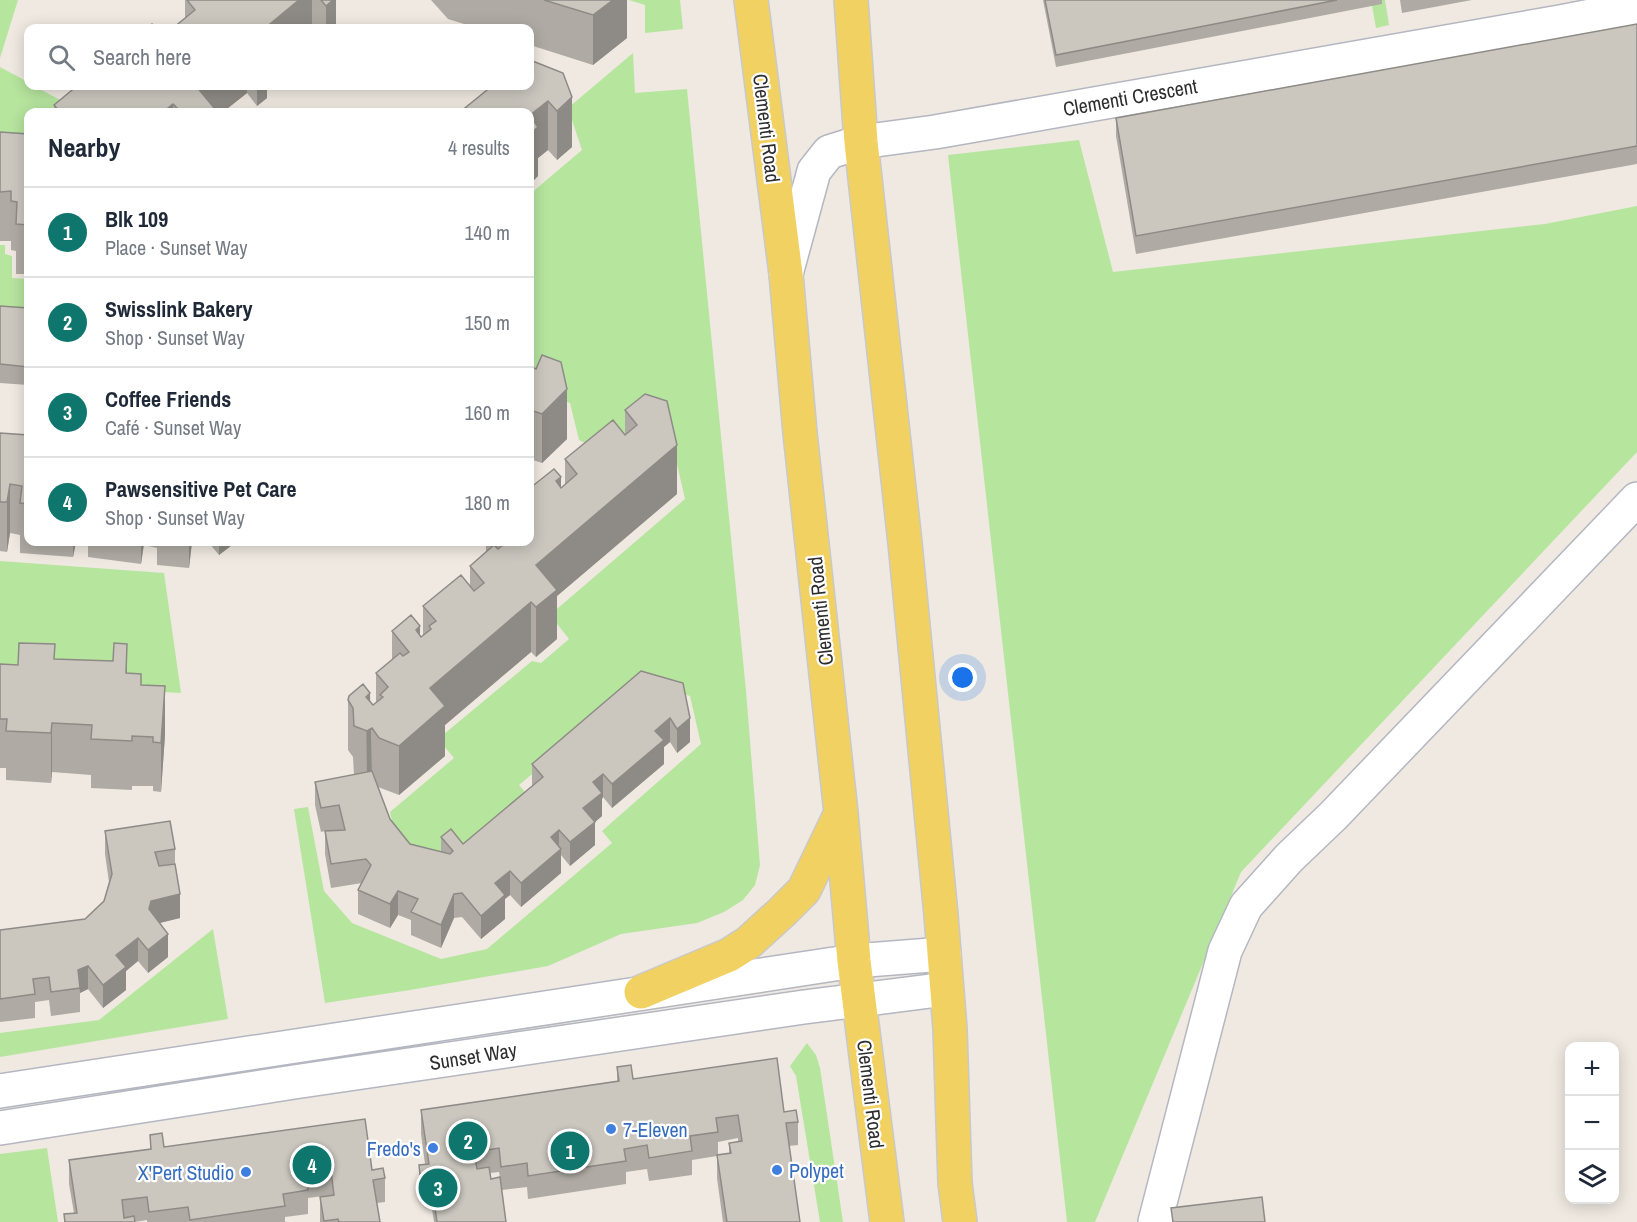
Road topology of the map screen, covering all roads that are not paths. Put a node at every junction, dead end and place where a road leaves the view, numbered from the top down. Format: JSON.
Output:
{"nodes":[{"id":1,"x":751,"y":0,"type":"edge"},
{"id":2,"x":851,"y":0,"type":"edge"},
{"id":3,"x":1637,"y":7,"type":"edge"},
{"id":4,"x":1558,"y":11,"type":"edge"},
{"id":5,"x":861,"y":142,"type":"junction"},
{"id":6,"x":786,"y":274,"type":"junction"},
{"id":7,"x":1637,"y":499,"type":"edge"},
{"id":8,"x":841,"y":813,"type":"junction"},
{"id":9,"x":944,"y":954,"type":"junction"},
{"id":10,"x":854,"y":961,"type":"junction"},
{"id":11,"x":946,"y":989,"type":"junction"},
{"id":12,"x":641,"y":992,"type":"junction"},
{"id":13,"x":860,"y":1001,"type":"junction"},
{"id":14,"x":0,"y":1091,"type":"edge"},
{"id":15,"x":0,"y":1128,"type":"edge"},
{"id":16,"x":887,"y":1222,"type":"edge"},
{"id":17,"x":960,"y":1222,"type":"edge"},
{"id":18,"x":1155,"y":1222,"type":"edge"}],
"edges":[{"from":1,"to":6,"type":"main road","name":"Clementi Road"},
{"from":2,"to":5,"type":"main road"},
{"from":3,"to":4,"type":"street","name":"Clementi Crescent"},
{"from":4,"to":5,"type":"street","name":"Clementi Crescent"},
{"from":5,"to":6,"type":"street","name":"Clementi Crescent"},
{"from":5,"to":9,"type":"main road"},
{"from":6,"to":8,"type":"main road","name":"Clementi Road"},
{"from":7,"to":18,"type":"street"},
{"from":8,"to":10,"type":"main road","name":"Clementi Road"},
{"from":8,"to":12,"type":"main road"},
{"from":9,"to":10,"type":"street","name":"Sunset Way"},
{"from":9,"to":11,"type":"main road"},
{"from":10,"to":12,"type":"street","name":"Sunset Way"},
{"from":10,"to":13,"type":"main road","name":"Clementi Road"},
{"from":11,"to":13,"type":"street","name":"Sunset Way"},
{"from":11,"to":17,"type":"main road"},
{"from":12,"to":14,"type":"street","name":"Sunset Way"},
{"from":13,"to":15,"type":"street","name":"Sunset Way"},
{"from":13,"to":16,"type":"main road","name":"Clementi Road"}]}
